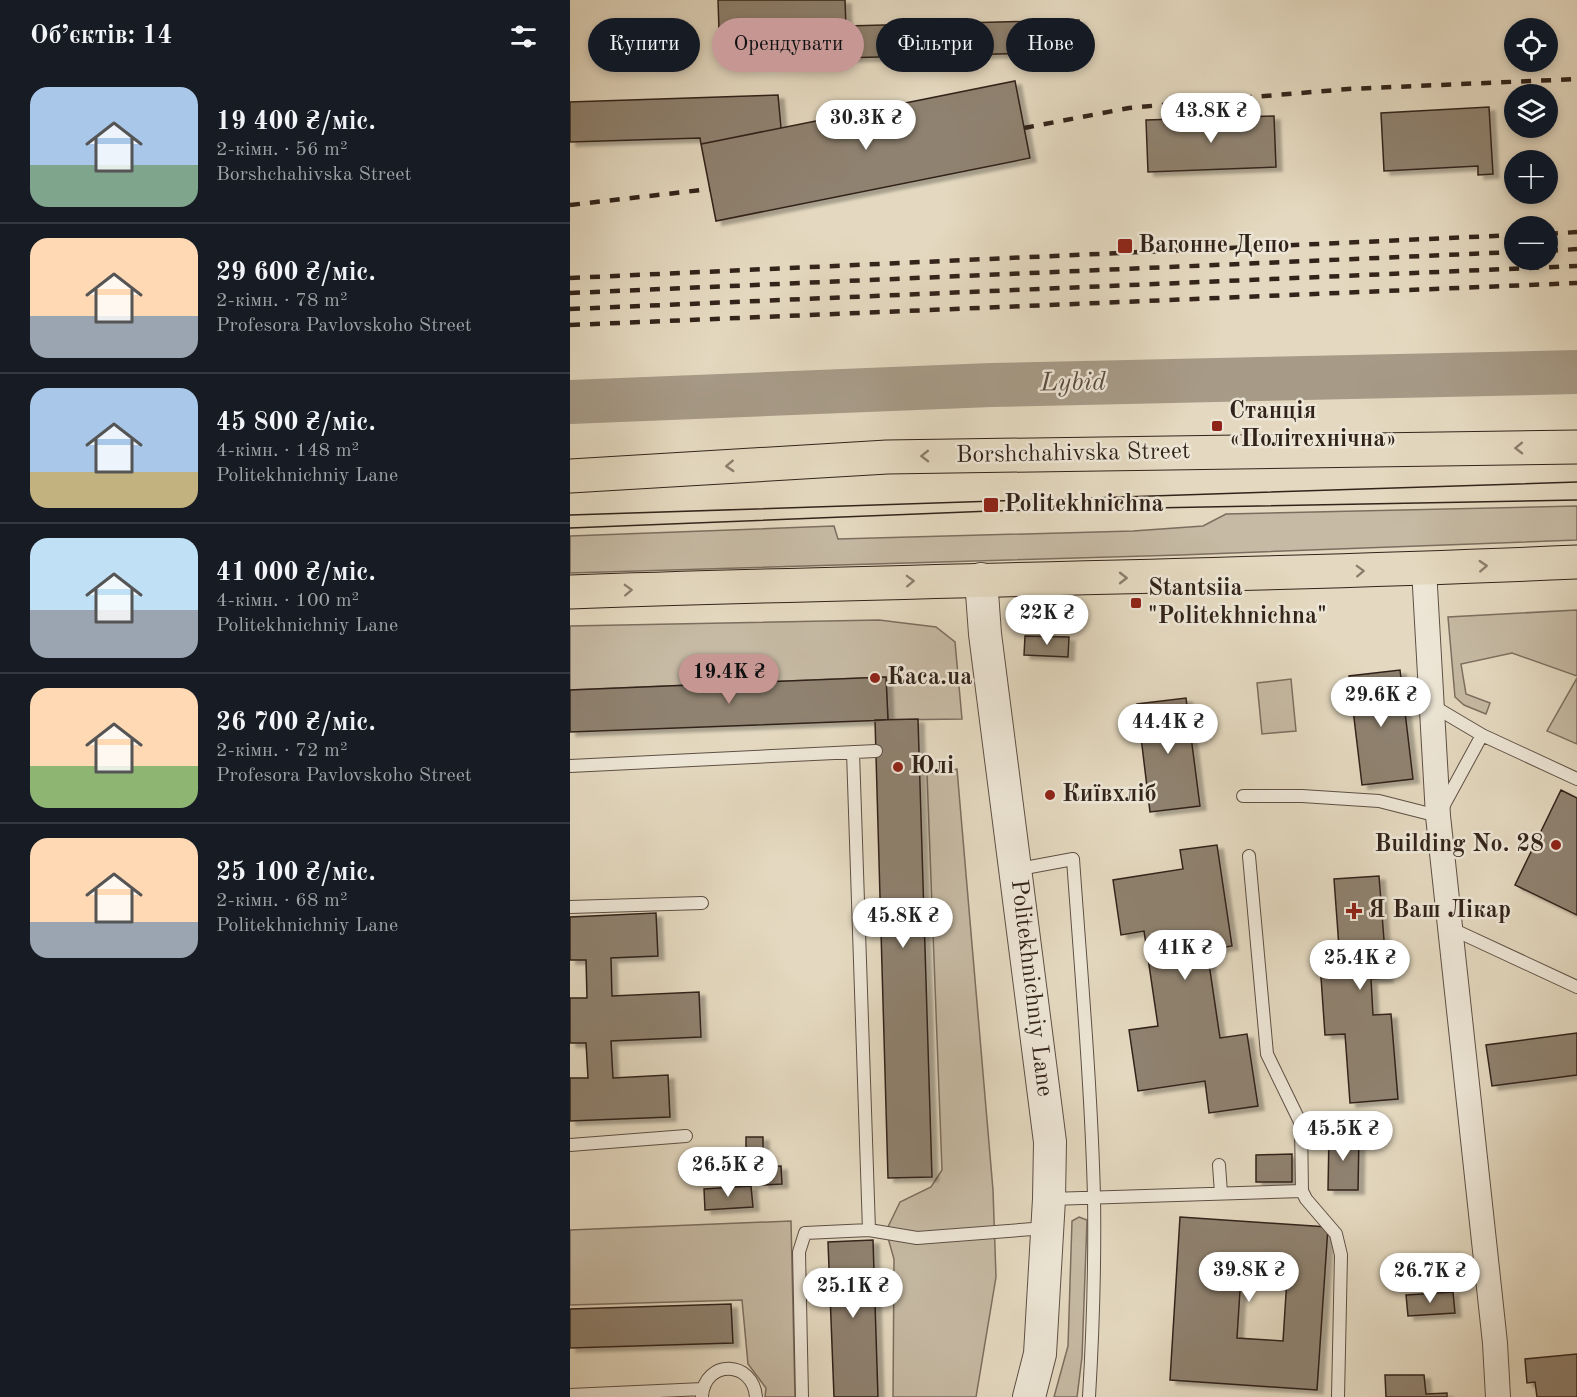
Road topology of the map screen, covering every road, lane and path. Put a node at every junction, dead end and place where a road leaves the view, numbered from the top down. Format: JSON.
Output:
{"nodes":[{"id":1,"x":1577,"y":447,"type":"edge"},
{"id":2,"x":570,"y":476,"type":"edge"},
{"id":3,"x":1577,"y":562,"type":"edge"},
{"id":4,"x":1424,"y":569,"type":"junction"},
{"id":5,"x":981,"y":579,"type":"junction"},
{"id":6,"x":570,"y":592,"type":"edge"},
{"id":7,"x":1433,"y":706,"type":"junction"},
{"id":8,"x":1482,"y":735,"type":"junction"},
{"id":9,"x":876,"y":751,"type":"dead end"},
{"id":10,"x":853,"y":752,"type":"junction"},
{"id":11,"x":570,"y":766,"type":"edge"},
{"id":12,"x":1577,"y":779,"type":"edge"},
{"id":13,"x":1243,"y":796,"type":"dead end"},
{"id":14,"x":1438,"y":816,"type":"junction"},
{"id":15,"x":1250,"y":856,"type":"dead end"},
{"id":16,"x":1030,"y":867,"type":"dead end"},
{"id":17,"x":702,"y":903,"type":"dead end"},
{"id":18,"x":570,"y":907,"type":"edge"},
{"id":19,"x":1450,"y":928,"type":"junction"},
{"id":20,"x":1577,"y":987,"type":"edge"},
{"id":21,"x":686,"y":1136,"type":"dead end"},
{"id":22,"x":570,"y":1145,"type":"edge"},
{"id":23,"x":1219,"y":1165,"type":"dead end"},
{"id":24,"x":1302,"y":1191,"type":"junction"},
{"id":25,"x":1221,"y":1193,"type":"junction"},
{"id":26,"x":1094,"y":1197,"type":"junction"},
{"id":27,"x":1048,"y":1213,"type":"junction"},
{"id":28,"x":870,"y":1230,"type":"junction"},
{"id":29,"x":702,"y":1393,"type":"edge"},
{"id":30,"x":570,"y":1395,"type":"edge"},
{"id":31,"x":756,"y":1397,"type":"edge"},
{"id":32,"x":802,"y":1397,"type":"edge"},
{"id":33,"x":1029,"y":1397,"type":"edge"},
{"id":34,"x":1089,"y":1397,"type":"edge"},
{"id":35,"x":1338,"y":1397,"type":"edge"},
{"id":36,"x":1498,"y":1397,"type":"edge"}],
"edges":[{"from":1,"to":2,"type":"main road","name":"Borshchahivska Street","one_way":true},
{"from":4,"to":3,"type":"main road","one_way":true},
{"from":5,"to":4,"type":"main road","one_way":true},
{"from":4,"to":7,"type":"street"},
{"from":6,"to":5,"type":"main road","one_way":true},
{"from":5,"to":27,"type":"street","name":"Politekhnichniy Lane"},
{"from":7,"to":8,"type":"lane"},
{"from":7,"to":14,"type":"street"},
{"from":8,"to":12,"type":"lane"},
{"from":8,"to":14,"type":"lane"},
{"from":9,"to":10,"type":"lane"},
{"from":10,"to":11,"type":"lane"},
{"from":10,"to":28,"type":"lane"},
{"from":13,"to":14,"type":"lane"},
{"from":14,"to":19,"type":"street"},
{"from":15,"to":24,"type":"lane"},
{"from":16,"to":26,"type":"lane"},
{"from":17,"to":18,"type":"lane"},
{"from":19,"to":20,"type":"lane"},
{"from":19,"to":36,"type":"street"},
{"from":21,"to":22,"type":"lane"},
{"from":23,"to":25,"type":"lane"},
{"from":24,"to":25,"type":"lane"},
{"from":24,"to":35,"type":"lane"},
{"from":25,"to":26,"type":"lane"},
{"from":26,"to":27,"type":"lane"},
{"from":26,"to":34,"type":"lane"},
{"from":27,"to":28,"type":"lane"},
{"from":27,"to":33,"type":"street","name":"Politekhnichniy Lane"},
{"from":28,"to":32,"type":"lane"},
{"from":29,"to":30,"type":"lane"},
{"from":29,"to":31,"type":"lane"}]}
